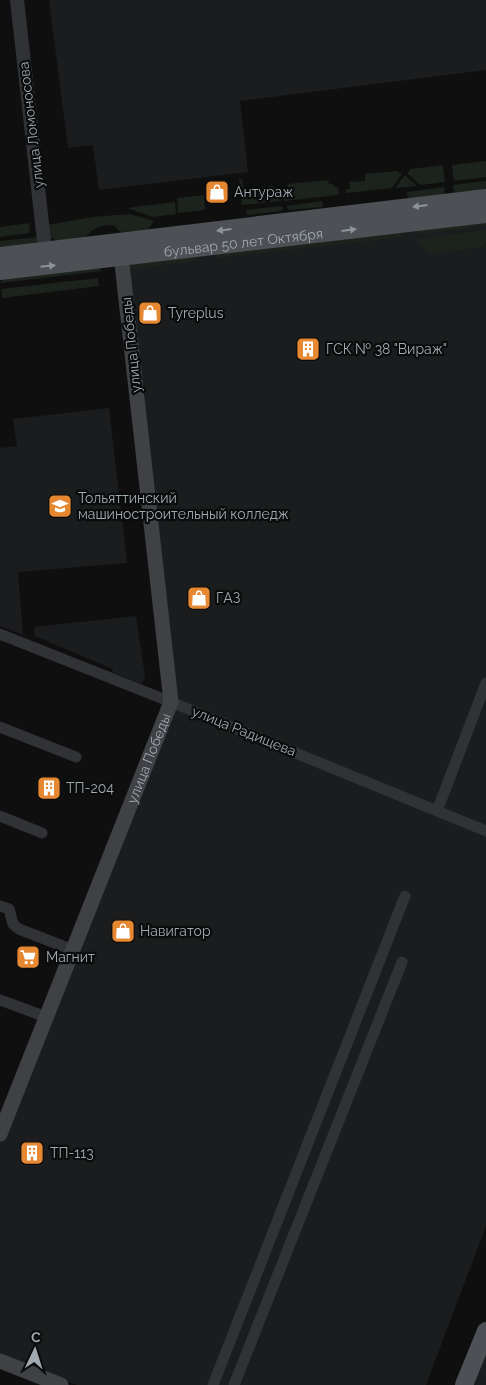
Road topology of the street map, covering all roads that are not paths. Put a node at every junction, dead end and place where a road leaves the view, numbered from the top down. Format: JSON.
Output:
{"nodes":[{"id":1,"x":17,"y":0,"type":"edge"},
{"id":2,"x":486,"y":198,"type":"edge"},
{"id":3,"x":451,"y":210,"type":"junction"},
{"id":4,"x":486,"y":214,"type":"edge"},
{"id":5,"x":46,"y":250,"type":"junction"},
{"id":6,"x":120,"y":250,"type":"junction"},
{"id":7,"x":0,"y":256,"type":"edge"},
{"id":8,"x":0,"y":271,"type":"edge"},
{"id":9,"x":0,"y":634,"type":"edge"},
{"id":10,"x":486,"y":683,"type":"edge"},
{"id":11,"x":171,"y":702,"type":"junction"},
{"id":12,"x":0,"y":727,"type":"edge"},
{"id":13,"x":76,"y":757,"type":"dead end"},
{"id":14,"x":437,"y":811,"type":"junction"},
{"id":15,"x":0,"y":816,"type":"edge"},
{"id":16,"x":486,"y":831,"type":"edge"},
{"id":17,"x":42,"y":833,"type":"dead end"},
{"id":18,"x":405,"y":896,"type":"dead end"},
{"id":19,"x":4,"y":907,"type":"edge"},
{"id":20,"x":73,"y":950,"type":"junction"},
{"id":21,"x":402,"y":962,"type":"dead end"},
{"id":22,"x":0,"y":1000,"type":"edge"},
{"id":23,"x":46,"y":1017,"type":"junction"},
{"id":24,"x":0,"y":1134,"type":"edge"},
{"id":25,"x":486,"y":1331,"type":"edge"},
{"id":26,"x":0,"y":1361,"type":"edge"},
{"id":27,"x":61,"y":1385,"type":"edge"},
{"id":28,"x":213,"y":1385,"type":"edge"},
{"id":29,"x":234,"y":1385,"type":"edge"},
{"id":30,"x":464,"y":1385,"type":"edge"}],
"edges":[{"from":1,"to":5,"type":"street","name":"улица Ломоносова"},
{"from":2,"to":3,"type":"main road","name":"бульвар 50 лет Октября"},
{"from":3,"to":4,"type":"main road","name":"бульвар 50 лет Октября"},
{"from":3,"to":6,"type":"main road","name":"бульвар 50 лет Октября"},
{"from":5,"to":6,"type":"main road","name":"бульвар 50 лет Октября"},
{"from":5,"to":7,"type":"main road","name":"бульвар 50 лет Октября"},
{"from":8,"to":6,"type":"main road","name":"бульвар 50 лет Октября","one_way":true},
{"from":6,"to":11,"type":"main road","name":"улица Победы"},
{"from":9,"to":11,"type":"street","name":"улица Радищева"},
{"from":10,"to":14,"type":"street"},
{"from":11,"to":14,"type":"street","name":"улица Радищева"},
{"from":11,"to":20,"type":"main road","name":"улица Победы"},
{"from":12,"to":13,"type":"street"},
{"from":14,"to":16,"type":"street","name":"улица Радищева"},
{"from":15,"to":17,"type":"street"},
{"from":18,"to":28,"type":"street"},
{"from":19,"to":20,"type":"street"},
{"from":20,"to":23,"type":"main road","name":"улица Победы"},
{"from":21,"to":29,"type":"street"},
{"from":22,"to":23,"type":"street"},
{"from":23,"to":24,"type":"main road","name":"улица Победы"},
{"from":25,"to":30,"type":"main road"},
{"from":26,"to":27,"type":"main road"}]}
